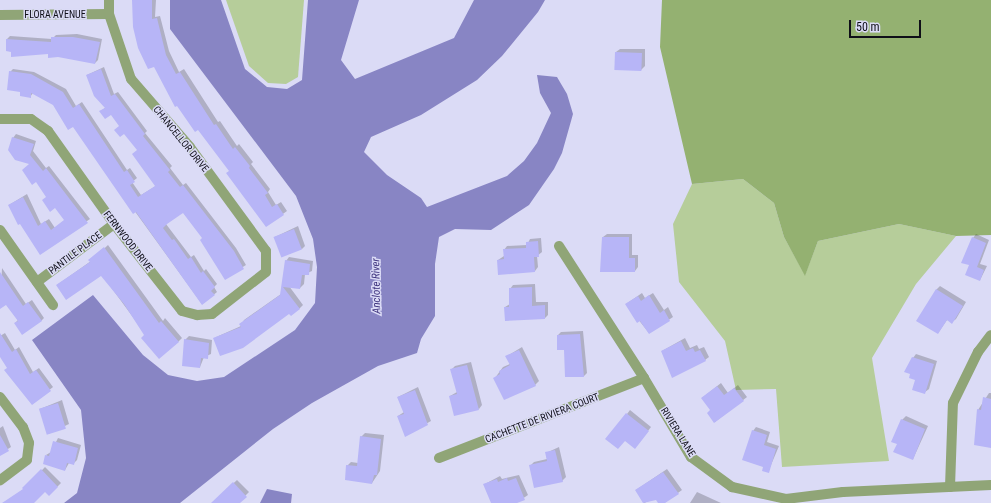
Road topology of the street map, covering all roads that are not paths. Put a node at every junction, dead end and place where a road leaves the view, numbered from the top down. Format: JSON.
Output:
{"nodes":[{"id":1,"x":110,"y":0,"type":"edge"},
{"id":2,"x":109,"y":14,"type":"junction"},
{"id":3,"x":0,"y":15,"type":"edge"},
{"id":4,"x":0,"y":119,"type":"edge"},
{"id":5,"x":114,"y":224,"type":"junction"},
{"id":6,"x":0,"y":230,"type":"edge"},
{"id":7,"x":560,"y":246,"type":"dead end"},
{"id":8,"x":266,"y":272,"type":"joint"},
{"id":9,"x":37,"y":282,"type":"junction"},
{"id":10,"x":53,"y":305,"type":"dead end"},
{"id":11,"x":991,"y":335,"type":"edge"},
{"id":12,"x":644,"y":378,"type":"junction"},
{"id":13,"x":0,"y":397,"type":"edge"},
{"id":14,"x":439,"y":458,"type":"dead end"},
{"id":15,"x":0,"y":480,"type":"edge"},
{"id":16,"x":991,"y":485,"type":"edge"},
{"id":17,"x":950,"y":487,"type":"junction"}],
"edges":[{"from":1,"to":2,"type":"street","name":"CHANCELLOR DRIVE"},
{"from":2,"to":3,"type":"street","name":"FLORA AVENUE"},
{"from":2,"to":8,"type":"street","name":"CHANCELLOR DRIVE"},
{"from":4,"to":5,"type":"street","name":"FERNWOOD DRIVE"},
{"from":5,"to":8,"type":"street","name":"FERNWOOD DRIVE"},
{"from":5,"to":9,"type":"street","name":"PANTILE PLACE"},
{"from":6,"to":9,"type":"street"},
{"from":7,"to":12,"type":"street","name":"RIVIERA LANE"},
{"from":9,"to":10,"type":"street"},
{"from":11,"to":17,"type":"street"},
{"from":12,"to":14,"type":"street","name":"CACHETTE DE RIVIERA COURT"},
{"from":12,"to":17,"type":"street","name":"RIVIERA LANE"},
{"from":13,"to":15,"type":"street"},
{"from":16,"to":17,"type":"street","name":"RIVIERA LANE"}]}
